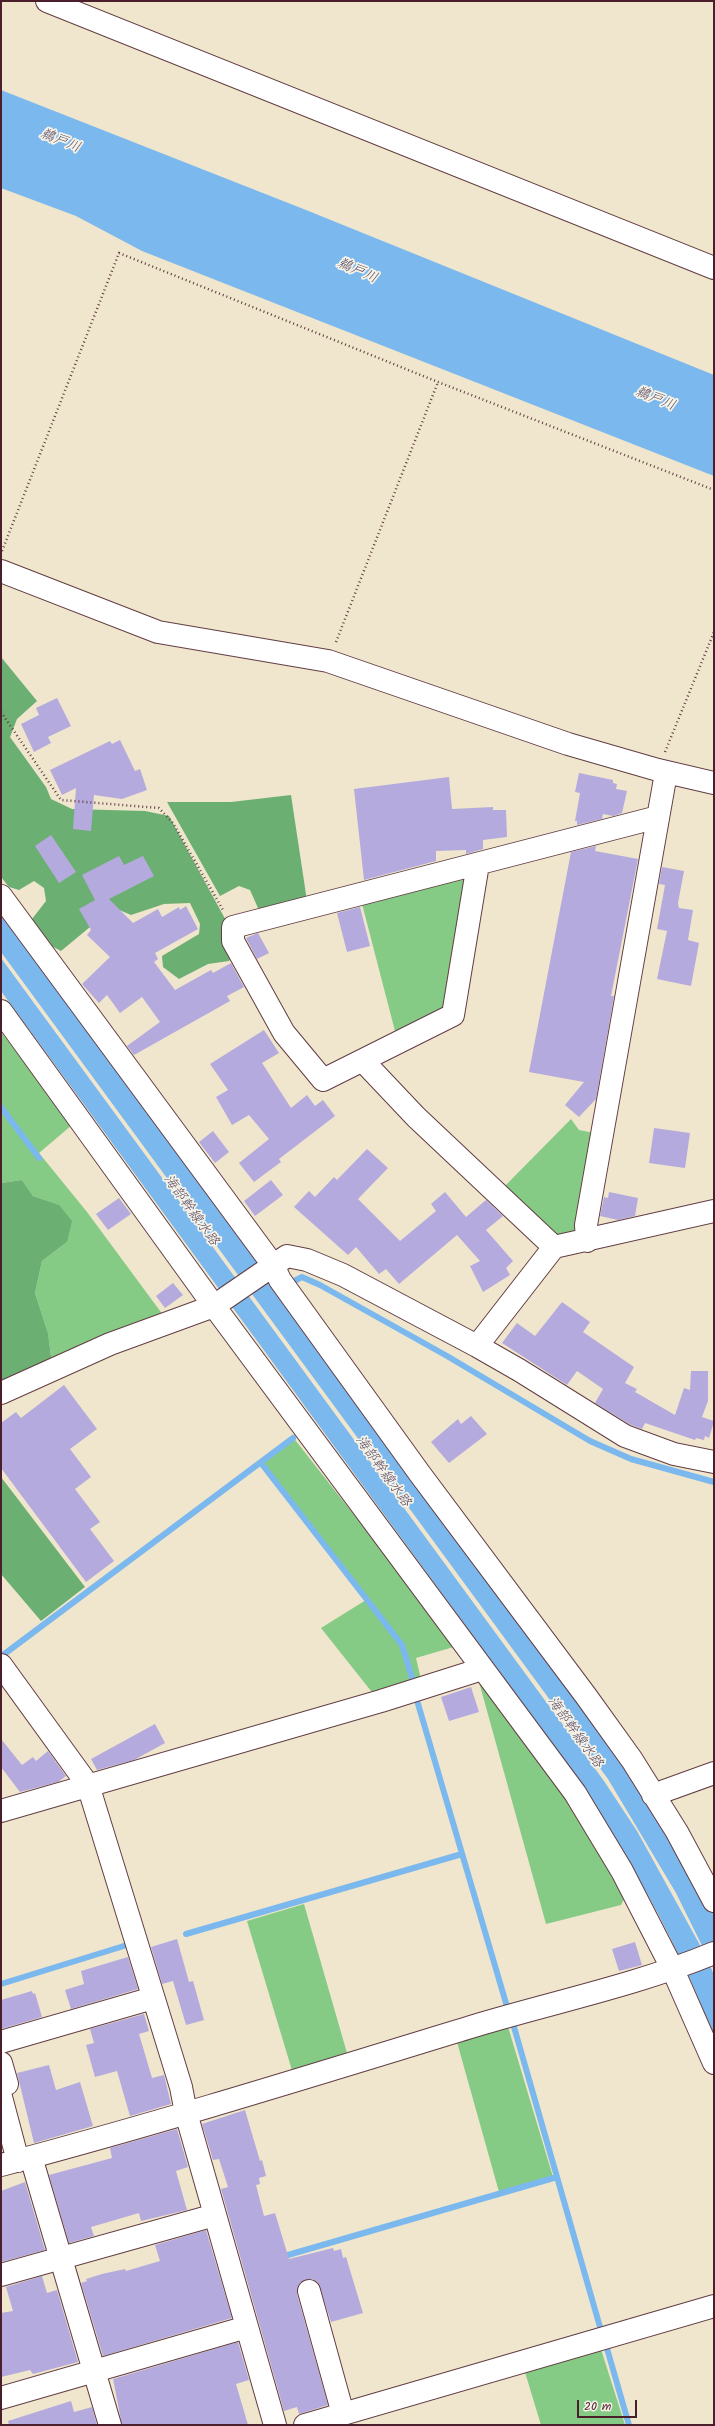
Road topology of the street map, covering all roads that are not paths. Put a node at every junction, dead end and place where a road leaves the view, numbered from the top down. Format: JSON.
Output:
{"nodes":[{"id":1,"x":47,"y":1,"type":"edge"},
{"id":2,"x":714,"y":268,"type":"edge"},
{"id":3,"x":1,"y":571,"type":"edge"},
{"id":4,"x":662,"y":772,"type":"junction"},
{"id":5,"x":714,"y":783,"type":"edge"},
{"id":6,"x":658,"y":817,"type":"junction"},
{"id":7,"x":478,"y":864,"type":"junction"},
{"id":8,"x":1,"y":896,"type":"edge"},
{"id":9,"x":1,"y":1011,"type":"edge"},
{"id":10,"x":363,"y":1060,"type":"junction"},
{"id":11,"x":714,"y":1212,"type":"edge"},
{"id":12,"x":587,"y":1241,"type":"junction"},
{"id":13,"x":554,"y":1247,"type":"junction"},
{"id":14,"x":273,"y":1265,"type":"junction"},
{"id":15,"x":217,"y":1304,"type":"junction"},
{"id":16,"x":477,"y":1346,"type":"junction"},
{"id":17,"x":1,"y":1393,"type":"edge"},
{"id":18,"x":714,"y":1462,"type":"edge"},
{"id":19,"x":1,"y":1665,"type":"edge"},
{"id":20,"x":482,"y":1669,"type":"junction"},
{"id":21,"x":714,"y":1773,"type":"edge"},
{"id":22,"x":88,"y":1785,"type":"junction"},
{"id":23,"x":654,"y":1795,"type":"junction"},
{"id":24,"x":1,"y":1811,"type":"edge"},
{"id":25,"x":714,"y":1901,"type":"edge"},
{"id":26,"x":714,"y":1953,"type":"edge"},
{"id":27,"x":678,"y":1968,"type":"junction"},
{"id":28,"x":153,"y":1998,"type":"junction"},
{"id":29,"x":1,"y":2042,"type":"edge"},
{"id":30,"x":1,"y":2063,"type":"edge"},
{"id":31,"x":714,"y":2063,"type":"edge"},
{"id":32,"x":1,"y":2087,"type":"edge"},
{"id":33,"x":1,"y":2097,"type":"edge"},
{"id":34,"x":186,"y":2113,"type":"junction"},
{"id":35,"x":17,"y":2161,"type":"edge"},
{"id":36,"x":215,"y":2215,"type":"junction"},
{"id":37,"x":61,"y":2258,"type":"junction"},
{"id":38,"x":1,"y":2275,"type":"edge"},
{"id":39,"x":309,"y":2292,"type":"dead end"},
{"id":40,"x":714,"y":2306,"type":"edge"},
{"id":41,"x":247,"y":2327,"type":"junction"},
{"id":42,"x":94,"y":2371,"type":"junction"},
{"id":43,"x":1,"y":2398,"type":"edge"},
{"id":44,"x":343,"y":2414,"type":"junction"},
{"id":45,"x":110,"y":2425,"type":"edge"},
{"id":46,"x":275,"y":2425,"type":"edge"},
{"id":47,"x":305,"y":2425,"type":"edge"}],
"edges":[{"from":1,"to":2,"type":"street"},
{"from":3,"to":4,"type":"street"},
{"from":4,"to":5,"type":"street"},
{"from":4,"to":6,"type":"street"},
{"from":6,"to":7,"type":"street"},
{"from":6,"to":12,"type":"street"},
{"from":7,"to":10,"type":"street"},
{"from":7,"to":10,"type":"street"},
{"from":8,"to":14,"type":"street"},
{"from":9,"to":15,"type":"street"},
{"from":10,"to":13,"type":"street"},
{"from":11,"to":12,"type":"street"},
{"from":12,"to":13,"type":"street"},
{"from":13,"to":16,"type":"street"},
{"from":14,"to":15,"type":"street"},
{"from":14,"to":16,"type":"street"},
{"from":14,"to":23,"type":"street"},
{"from":15,"to":17,"type":"street"},
{"from":15,"to":20,"type":"street"},
{"from":16,"to":18,"type":"street"},
{"from":19,"to":22,"type":"street"},
{"from":20,"to":22,"type":"street"},
{"from":20,"to":27,"type":"street"},
{"from":21,"to":23,"type":"street"},
{"from":22,"to":24,"type":"street"},
{"from":22,"to":28,"type":"street"},
{"from":23,"to":25,"type":"street"},
{"from":26,"to":27,"type":"street"},
{"from":27,"to":31,"type":"street"},
{"from":27,"to":34,"type":"street"},
{"from":28,"to":29,"type":"street"},
{"from":28,"to":34,"type":"street"},
{"from":30,"to":32,"type":"street"},
{"from":33,"to":35,"type":"street"},
{"from":34,"to":35,"type":"street"},
{"from":34,"to":36,"type":"street"},
{"from":35,"to":37,"type":"street"},
{"from":36,"to":37,"type":"street"},
{"from":36,"to":41,"type":"street"},
{"from":37,"to":38,"type":"street"},
{"from":37,"to":42,"type":"street"},
{"from":39,"to":44,"type":"street"},
{"from":40,"to":44,"type":"street"},
{"from":41,"to":42,"type":"street"},
{"from":41,"to":46,"type":"street"},
{"from":42,"to":43,"type":"street"},
{"from":42,"to":45,"type":"street"},
{"from":44,"to":47,"type":"street"}]}
